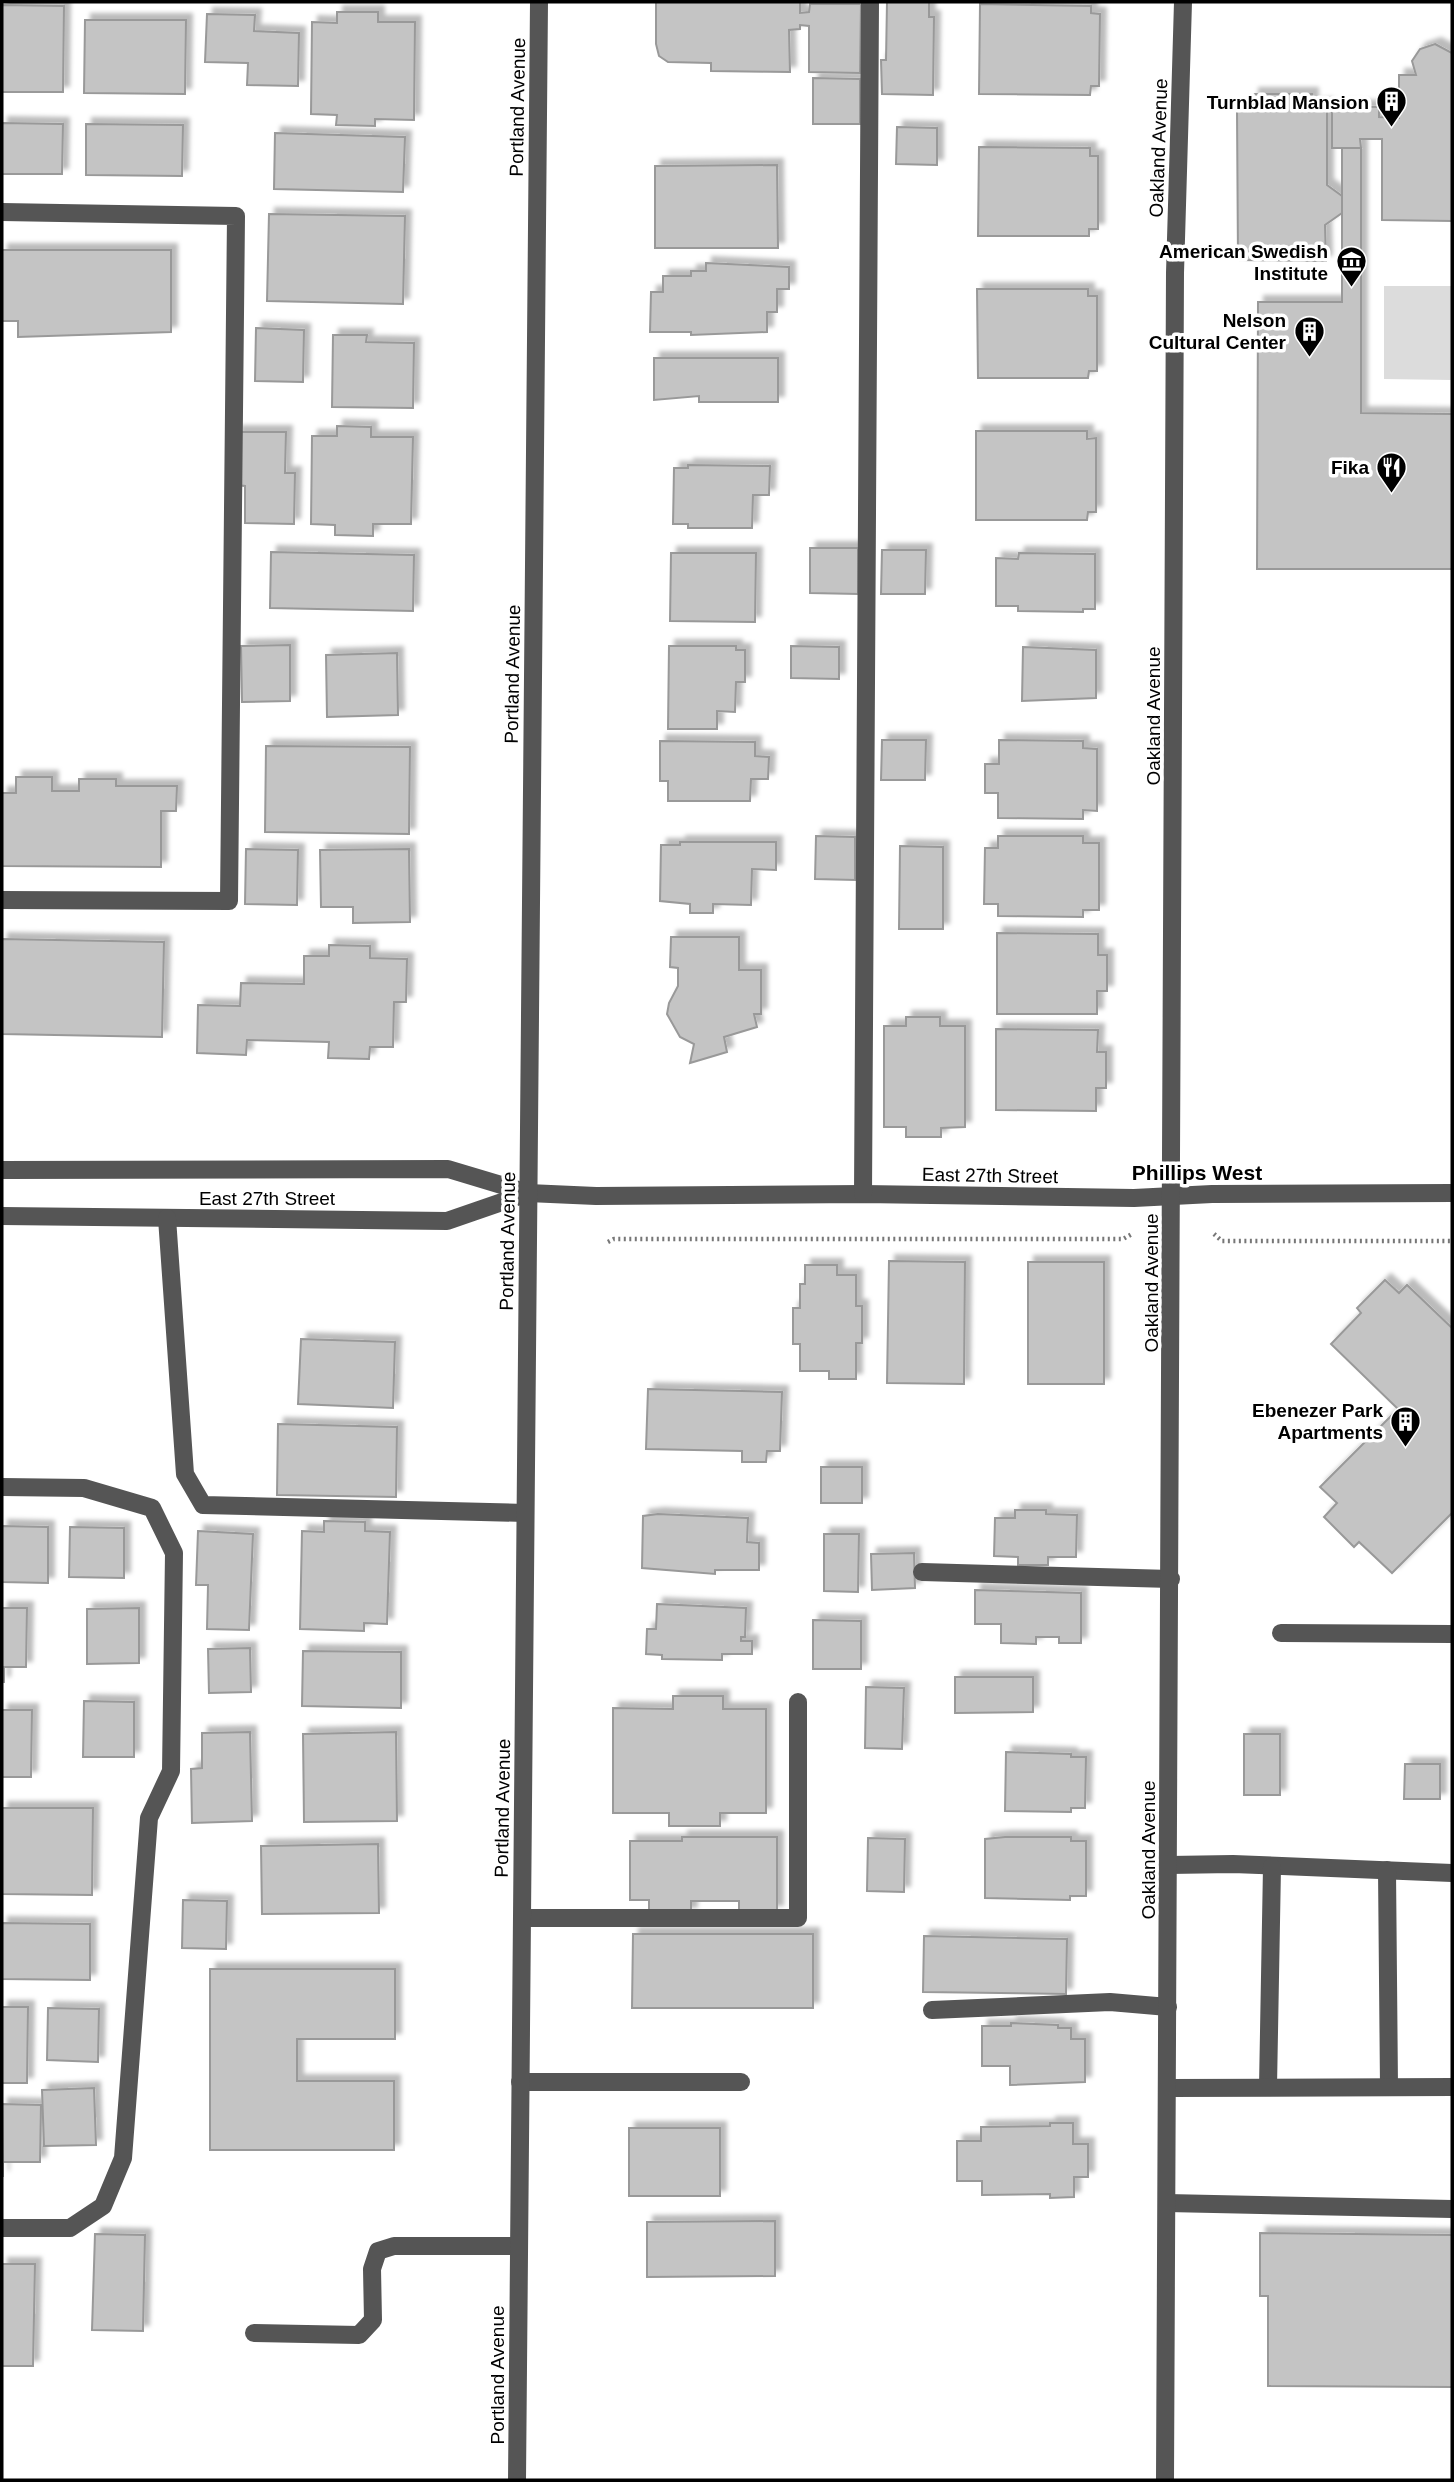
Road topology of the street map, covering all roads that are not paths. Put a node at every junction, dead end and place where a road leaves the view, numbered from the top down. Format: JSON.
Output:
{"nodes":[{"id":1,"x":539,"y":2,"type":"edge"},
{"id":2,"x":870,"y":2,"type":"edge"},
{"id":3,"x":1183,"y":2,"type":"edge"},
{"id":4,"x":2,"y":212,"type":"edge"},
{"id":5,"x":2,"y":900,"type":"edge"},
{"id":6,"x":2,"y":1170,"type":"edge"},
{"id":7,"x":528,"y":1193,"type":"junction"},
{"id":8,"x":1452,"y":1193,"type":"edge"},
{"id":9,"x":863,"y":1194,"type":"junction"},
{"id":10,"x":1173,"y":1197,"type":"junction"},
{"id":11,"x":2,"y":1216,"type":"edge"},
{"id":12,"x":167,"y":1218,"type":"junction"},
{"id":13,"x":2,"y":1487,"type":"edge"},
{"id":14,"x":525,"y":1513,"type":"junction"},
{"id":15,"x":922,"y":1572,"type":"dead end"},
{"id":16,"x":1171,"y":1579,"type":"junction"},
{"id":17,"x":1281,"y":1633,"type":"dead end"},
{"id":18,"x":1452,"y":1634,"type":"edge"},
{"id":19,"x":798,"y":1702,"type":"dead end"},
{"id":20,"x":1169,"y":1865,"type":"junction"},
{"id":21,"x":1272,"y":1867,"type":"junction"},
{"id":22,"x":1387,"y":1870,"type":"junction"},
{"id":23,"x":1452,"y":1873,"type":"edge"},
{"id":24,"x":522,"y":1918,"type":"junction"},
{"id":25,"x":1168,"y":2007,"type":"junction"},
{"id":26,"x":932,"y":2010,"type":"dead end"},
{"id":27,"x":520,"y":2082,"type":"junction"},
{"id":28,"x":741,"y":2082,"type":"dead end"},
{"id":29,"x":1268,"y":2087,"type":"junction"},
{"id":30,"x":1388,"y":2087,"type":"junction"},
{"id":31,"x":1452,"y":2087,"type":"edge"},
{"id":32,"x":1168,"y":2088,"type":"junction"},
{"id":33,"x":1167,"y":2203,"type":"junction"},
{"id":34,"x":1452,"y":2209,"type":"edge"},
{"id":35,"x":2,"y":2228,"type":"edge"},
{"id":36,"x":519,"y":2246,"type":"junction"},
{"id":37,"x":254,"y":2333,"type":"dead end"},
{"id":38,"x":517,"y":2480,"type":"edge"},
{"id":39,"x":1165,"y":2480,"type":"edge"}],
"edges":[{"from":1,"to":7,"type":"street","name":"Portland Avenue"},
{"from":2,"to":9,"type":"street"},
{"from":3,"to":10,"type":"street","name":"Oakland Avenue"},
{"from":4,"to":5,"type":"street"},
{"from":6,"to":7,"type":"street","name":"East 27th Street"},
{"from":7,"to":9,"type":"street","name":"East 27th Street"},
{"from":7,"to":12,"type":"street","name":"East 27th Street"},
{"from":7,"to":14,"type":"street","name":"Portland Avenue"},
{"from":8,"to":10,"type":"street","name":"East 27th Street"},
{"from":9,"to":10,"type":"street","name":"East 27th Street"},
{"from":10,"to":16,"type":"street","name":"Oakland Avenue"},
{"from":11,"to":12,"type":"street","name":"East 27th Street"},
{"from":12,"to":14,"type":"street"},
{"from":13,"to":35,"type":"street"},
{"from":14,"to":24,"type":"street","name":"Portland Avenue"},
{"from":15,"to":16,"type":"street"},
{"from":16,"to":20,"type":"street","name":"Oakland Avenue"},
{"from":17,"to":18,"type":"street"},
{"from":19,"to":24,"type":"street"},
{"from":20,"to":21,"type":"street"},
{"from":20,"to":25,"type":"street","name":"Oakland Avenue"},
{"from":21,"to":22,"type":"street"},
{"from":21,"to":29,"type":"street"},
{"from":22,"to":23,"type":"street"},
{"from":22,"to":30,"type":"street"},
{"from":24,"to":27,"type":"street","name":"Portland Avenue"},
{"from":25,"to":26,"type":"street"},
{"from":25,"to":32,"type":"street","name":"Oakland Avenue"},
{"from":27,"to":28,"type":"street"},
{"from":27,"to":36,"type":"street","name":"Portland Avenue"},
{"from":29,"to":30,"type":"street"},
{"from":29,"to":32,"type":"street"},
{"from":30,"to":31,"type":"street"},
{"from":32,"to":33,"type":"street","name":"Oakland Avenue"},
{"from":33,"to":34,"type":"street"},
{"from":33,"to":39,"type":"street","name":"Oakland Avenue"},
{"from":36,"to":37,"type":"street"},
{"from":36,"to":38,"type":"street","name":"Portland Avenue"}]}
